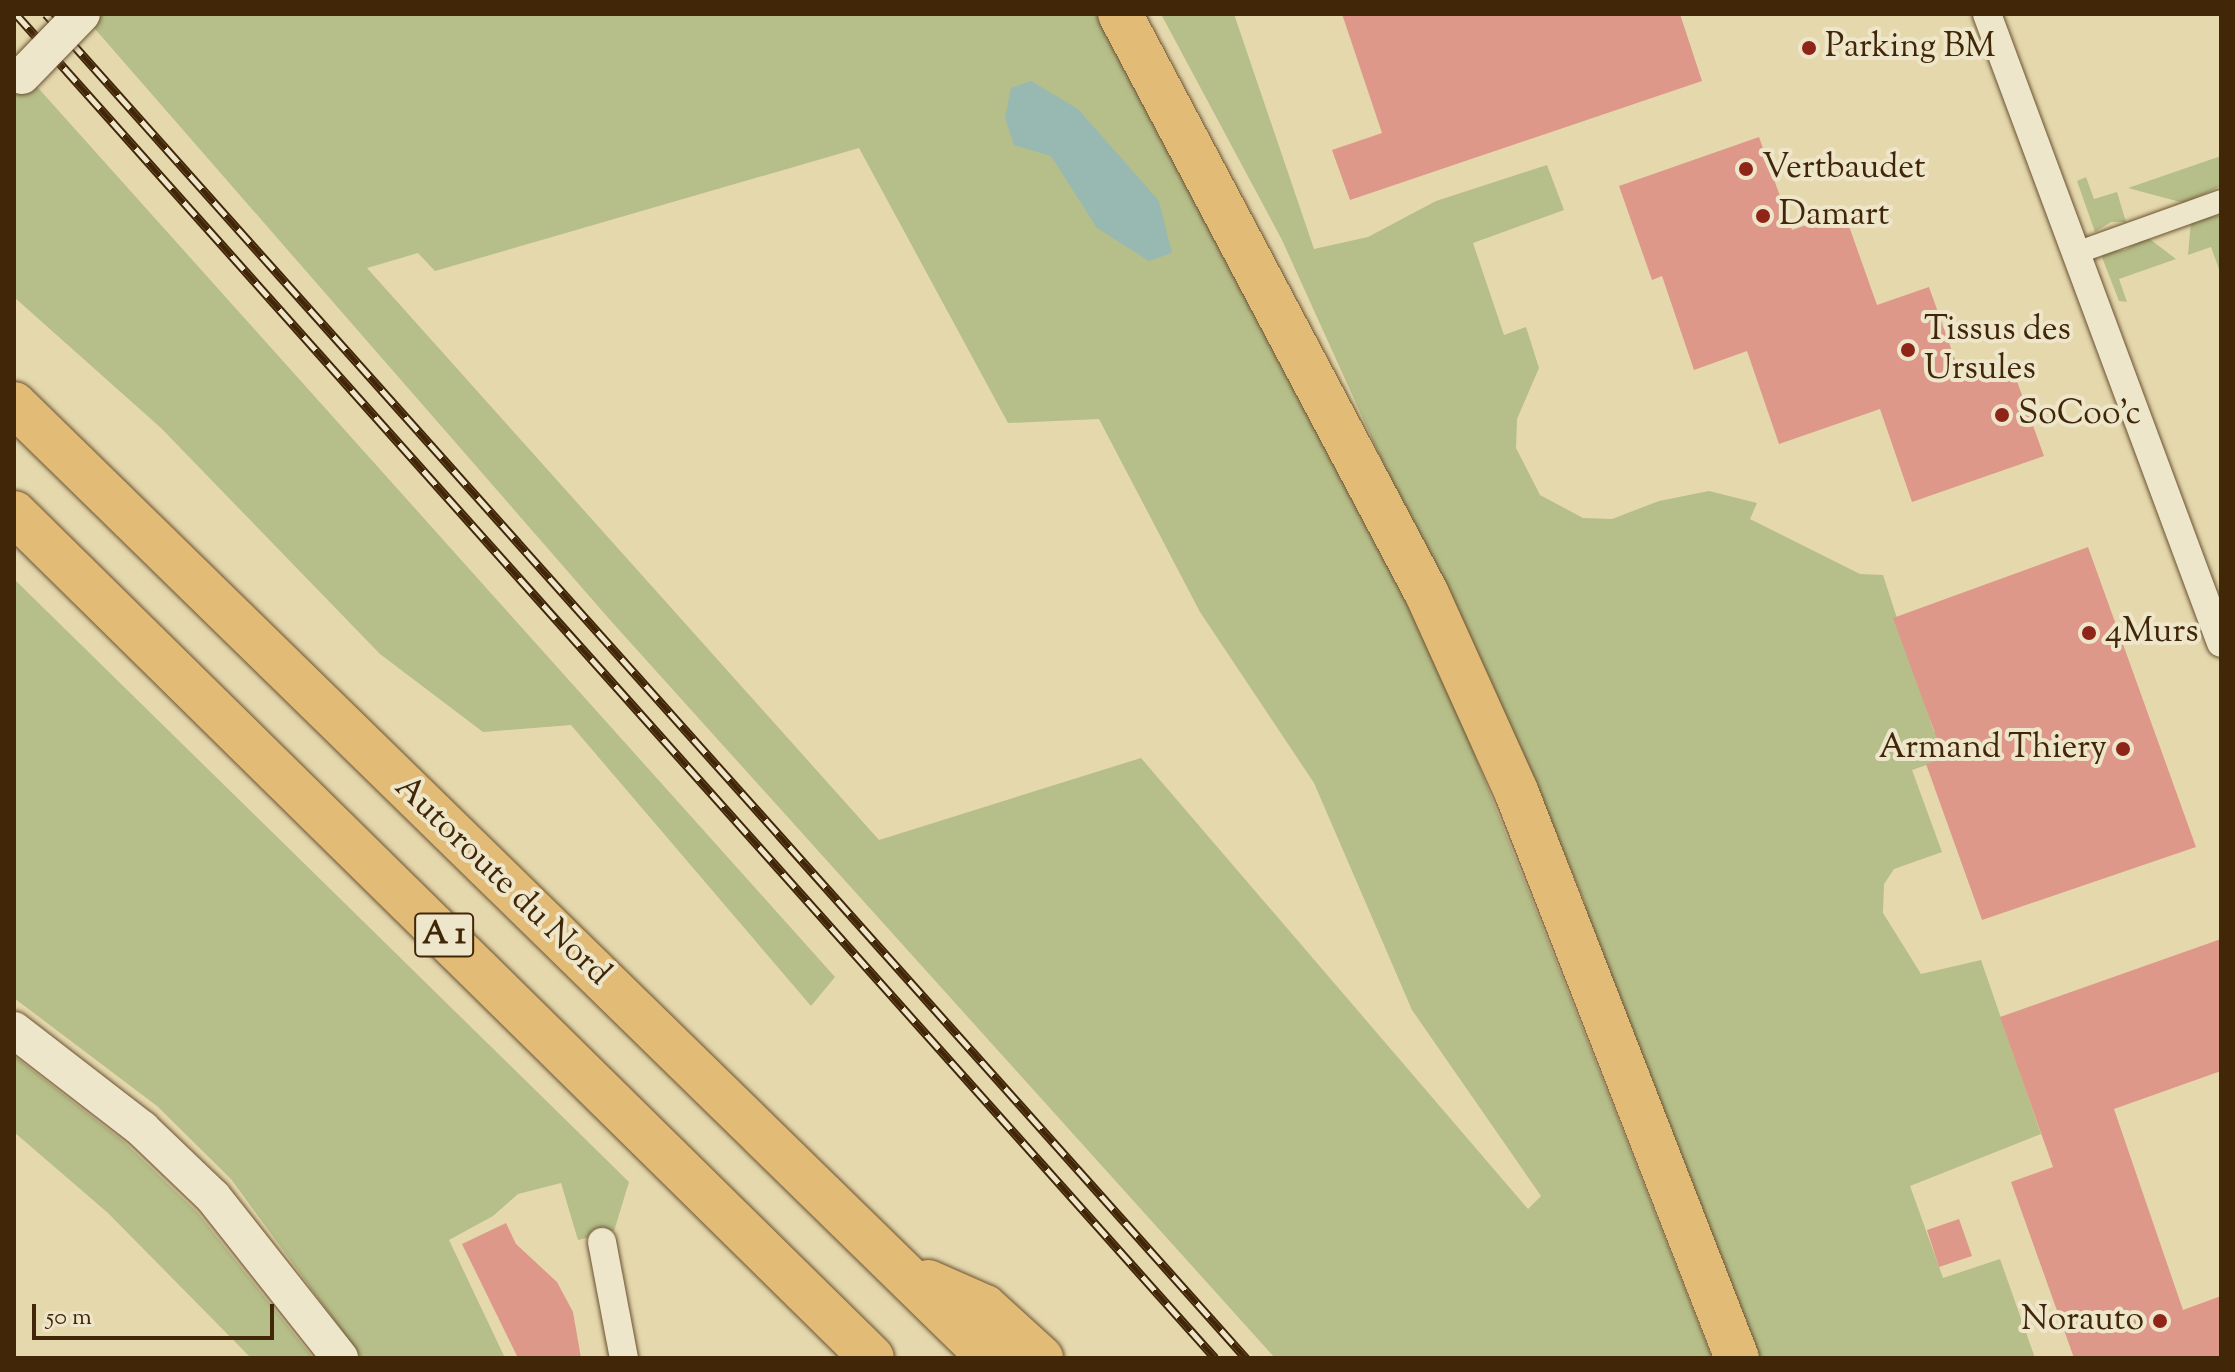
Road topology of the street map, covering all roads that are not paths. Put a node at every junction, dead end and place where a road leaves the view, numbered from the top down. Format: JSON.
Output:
{"nodes":[{"id":1,"x":82,"y":14,"type":"edge"},
{"id":2,"x":1120,"y":14,"type":"edge"},
{"id":3,"x":1153,"y":14,"type":"edge"},
{"id":4,"x":1987,"y":14,"type":"edge"},
{"id":5,"x":18,"y":80,"type":"edge"},
{"id":6,"x":1207,"y":170,"type":"junction"},
{"id":7,"x":2221,"y":201,"type":"edge"},
{"id":8,"x":2076,"y":253,"type":"junction"},
{"id":9,"x":14,"y":404,"type":"edge"},
{"id":10,"x":14,"y":513,"type":"edge"},
{"id":11,"x":2221,"y":643,"type":"edge"},
{"id":12,"x":14,"y":1030,"type":"edge"},
{"id":13,"x":602,"y":1242,"type":"dead end"},
{"id":14,"x":905,"y":1272,"type":"junction"},
{"id":15,"x":340,"y":1358,"type":"edge"},
{"id":16,"x":624,"y":1358,"type":"edge"},
{"id":17,"x":872,"y":1358,"type":"edge"},
{"id":18,"x":990,"y":1358,"type":"edge"},
{"id":19,"x":1041,"y":1358,"type":"edge"},
{"id":20,"x":1737,"y":1358,"type":"edge"}],
"edges":[{"from":1,"to":5,"type":"street","bridge":true},
{"from":2,"to":6,"type":"highway"},
{"from":3,"to":6,"type":"highway"},
{"from":4,"to":8,"type":"street"},
{"from":6,"to":20,"type":"highway"},
{"from":7,"to":8,"type":"street"},
{"from":8,"to":11,"type":"street"},
{"from":9,"to":14,"type":"highway","name":"Autoroute du Nord","number":"A 1"},
{"from":10,"to":17,"type":"highway","number":"A 1"},
{"from":12,"to":15,"type":"street"},
{"from":13,"to":16,"type":"street"},
{"from":14,"to":18,"type":"highway","name":"Autoroute du Nord","number":"A 1"},
{"from":14,"to":19,"type":"highway"}]}
